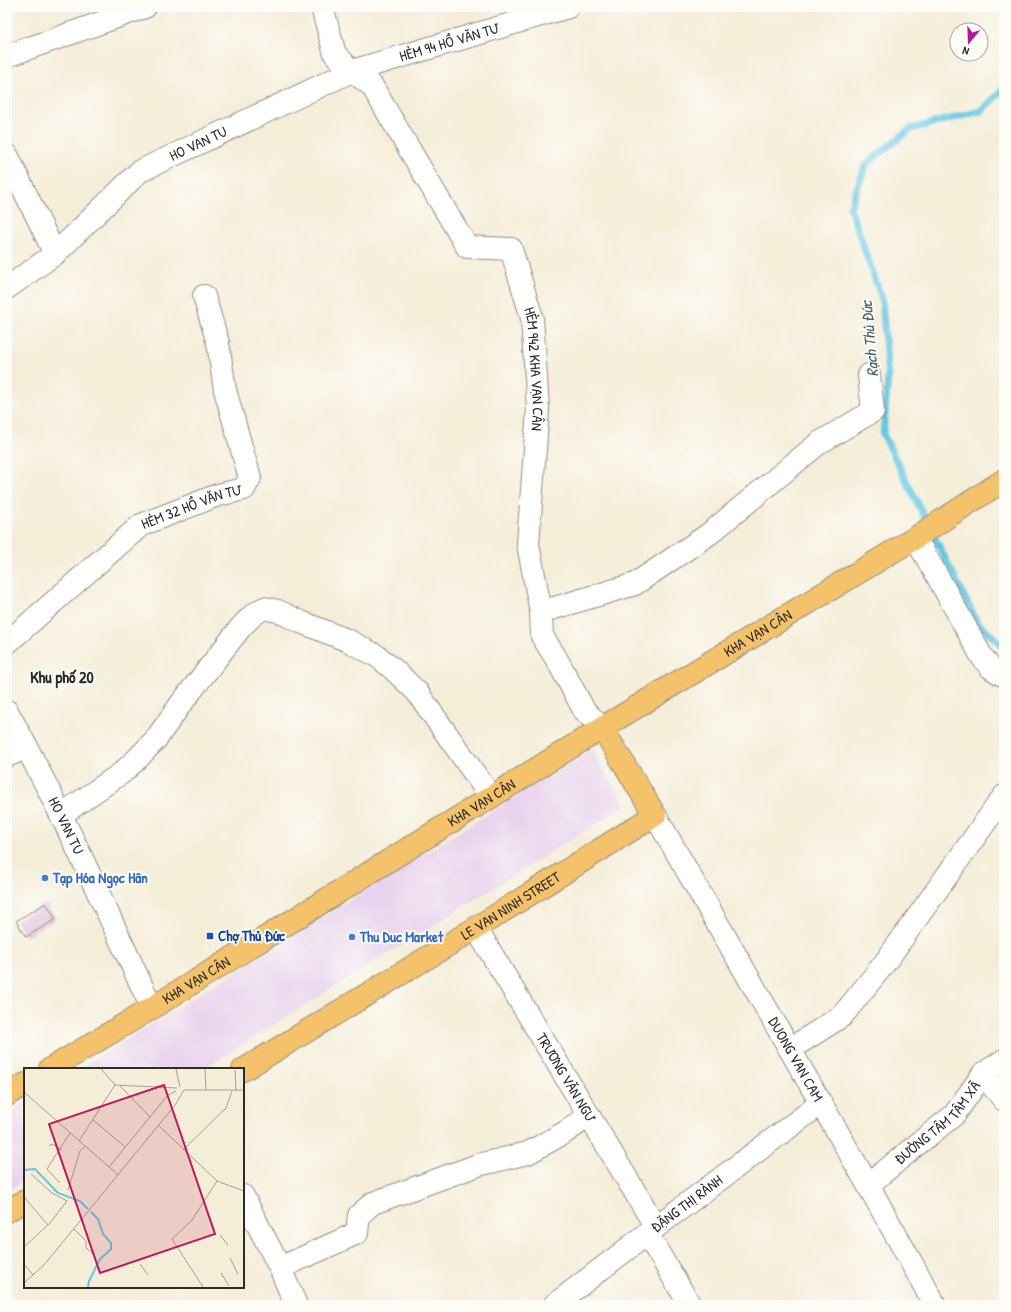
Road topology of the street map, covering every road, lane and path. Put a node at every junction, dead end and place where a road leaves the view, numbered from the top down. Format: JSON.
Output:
{"nodes":[{"id":1,"x":145,"y":7,"type":"edge"},
{"id":2,"x":322,"y":7,"type":"edge"},
{"id":3,"x":568,"y":7,"type":"edge"},
{"id":4,"x":7,"y":56,"type":"edge"},
{"id":5,"x":352,"y":71,"type":"junction"},
{"id":6,"x":7,"y":155,"type":"edge"},
{"id":7,"x":55,"y":254,"type":"junction"},
{"id":8,"x":7,"y":288,"type":"edge"},
{"id":9,"x":204,"y":296,"type":"dead end"},
{"id":10,"x":869,"y":374,"type":"dead end"},
{"id":11,"x":1004,"y":480,"type":"edge"},
{"id":12,"x":914,"y":538,"type":"junction"},
{"id":13,"x":541,"y":612,"type":"junction"},
{"id":14,"x":7,"y":643,"type":"edge"},
{"id":15,"x":1004,"y":676,"type":"edge"},
{"id":16,"x":7,"y":711,"type":"edge"},
{"id":17,"x":602,"y":728,"type":"junction"},
{"id":18,"x":27,"y":747,"type":"junction"},
{"id":19,"x":7,"y":756,"type":"edge"},
{"id":20,"x":1004,"y":796,"type":"edge"},
{"id":21,"x":491,"y":797,"type":"junction"},
{"id":22,"x":61,"y":815,"type":"junction"},
{"id":23,"x":655,"y":815,"type":"junction"},
{"id":24,"x":476,"y":928,"type":"junction"},
{"id":25,"x":152,"y":1008,"type":"junction"},
{"id":26,"x":790,"y":1049,"type":"junction"},
{"id":27,"x":1004,"y":1060,"type":"edge"},
{"id":28,"x":52,"y":1068,"type":"edge"},
{"id":29,"x":244,"y":1069,"type":"edge"},
{"id":30,"x":983,"y":1074,"type":"junction"},
{"id":31,"x":24,"y":1085,"type":"edge"},
{"id":32,"x":7,"y":1095,"type":"edge"},
{"id":33,"x":1004,"y":1100,"type":"edge"},
{"id":34,"x":820,"y":1104,"type":"junction"},
{"id":35,"x":589,"y":1116,"type":"junction"},
{"id":36,"x":868,"y":1185,"type":"junction"},
{"id":37,"x":244,"y":1198,"type":"edge"},
{"id":38,"x":24,"y":1202,"type":"edge"},
{"id":39,"x":7,"y":1211,"type":"edge"},
{"id":40,"x":651,"y":1230,"type":"junction"},
{"id":41,"x":280,"y":1268,"type":"junction"},
{"id":42,"x":296,"y":1305,"type":"edge"},
{"id":43,"x":554,"y":1305,"type":"edge"},
{"id":44,"x":690,"y":1305,"type":"edge"},
{"id":45,"x":935,"y":1305,"type":"edge"}],
"edges":[{"from":1,"to":4,"type":"street"},
{"from":2,"to":5,"type":"street"},
{"from":3,"to":5,"type":"street","name":"HẺM 94 HỒ VĂN TƯ"},
{"from":5,"to":7,"type":"street","name":"HO VAN TU"},
{"from":5,"to":13,"type":"street","name":"HẺM 942 KHA VẠN CÂN"},
{"from":6,"to":7,"type":"street"},
{"from":7,"to":8,"type":"street","name":"HO VAN TU"},
{"from":9,"to":14,"type":"street","name":"HẺM 32 HỒ VĂN TƯ"},
{"from":10,"to":13,"type":"street"},
{"from":11,"to":12,"type":"main road","name":"KHA VẠN CÂN"},
{"from":12,"to":15,"type":"street"},
{"from":12,"to":17,"type":"main road","name":"KHA VẠN CÂN"},
{"from":13,"to":17,"type":"street","name":"HẺM 942 KHA VẠN CÂN"},
{"from":16,"to":18,"type":"street","name":"HO VAN TU"},
{"from":17,"to":21,"type":"main road","name":"KHA VẠN CÂN"},
{"from":17,"to":23,"type":"main road"},
{"from":18,"to":19,"type":"street"},
{"from":18,"to":22,"type":"street","name":"HO VAN TU"},
{"from":20,"to":26,"type":"street"},
{"from":21,"to":22,"type":"street"},
{"from":21,"to":25,"type":"main road","name":"KHA VẠN CÂN"},
{"from":22,"to":25,"type":"street","name":"HO VAN TU"},
{"from":23,"to":24,"type":"main road","name":"LE VAN NINH STREET"},
{"from":23,"to":26,"type":"street","name":"DUONG VAN CAM"},
{"from":24,"to":29,"type":"main road","name":"LE VAN NINH STREET"},
{"from":24,"to":35,"type":"street","name":"TRƯƠNG VĂN NGƯ"},
{"from":25,"to":28,"type":"main road","name":"KHA VẠN CÂN"},
{"from":26,"to":34,"type":"street","name":"DUONG VAN CAM"},
{"from":27,"to":30,"type":"street","name":"ĐƯỜNG TÂM TÂM XÃ"},
{"from":30,"to":33,"type":"street"},
{"from":30,"to":36,"type":"street","name":"ĐƯỜNG TÂM TÂM XÃ"},
{"from":31,"to":32,"type":"main road"},
{"from":34,"to":36,"type":"street","name":"DUONG VAN CAM"},
{"from":34,"to":40,"type":"street","name":"ĐẶNG THỊ RÀNH"},
{"from":35,"to":40,"type":"street","name":"TRƯƠNG VĂN NGƯ"},
{"from":35,"to":41,"type":"street"},
{"from":36,"to":45,"type":"street","name":"DUONG VAN CAM"},
{"from":37,"to":41,"type":"street"},
{"from":38,"to":39,"type":"main road"},
{"from":40,"to":43,"type":"street","name":"ĐẶNG THỊ RÀNH"},
{"from":40,"to":44,"type":"street","name":"TRƯƠNG VĂN NGƯ"},
{"from":41,"to":42,"type":"street"}]}
